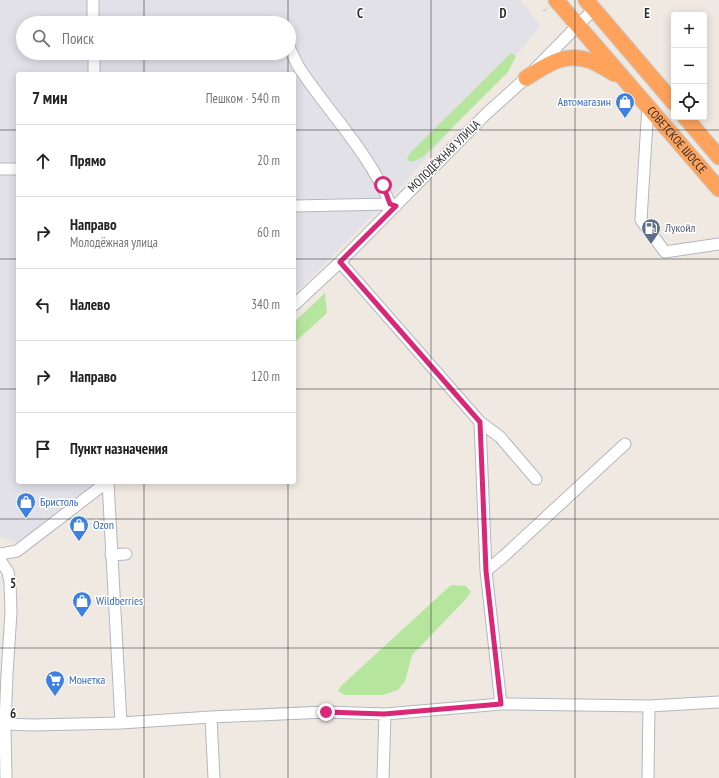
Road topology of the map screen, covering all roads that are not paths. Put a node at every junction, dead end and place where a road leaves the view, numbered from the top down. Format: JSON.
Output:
{"nodes":[{"id":1,"x":93,"y":0,"type":"edge"},
{"id":2,"x":556,"y":0,"type":"edge"},
{"id":3,"x":590,"y":5,"type":"edge"},
{"id":4,"x":93,"y":16,"type":"edge"},
{"id":5,"x":578,"y":26,"type":"junction"},
{"id":6,"x":94,"y":60,"type":"edge"},
{"id":7,"x":296,"y":60,"type":"edge"},
{"id":8,"x":94,"y":72,"type":"edge"},
{"id":9,"x":526,"y":78,"type":"junction"},
{"id":10,"x":625,"y":79,"type":"junction"},
{"id":11,"x":671,"y":100,"type":"edge"},
{"id":12,"x":648,"y":105,"type":"junction"},
{"id":13,"x":688,"y":120,"type":"edge"},
{"id":14,"x":719,"y":157,"type":"edge"},
{"id":15,"x":0,"y":169,"type":"edge"},
{"id":16,"x":16,"y":169,"type":"edge"},
{"id":17,"x":719,"y":189,"type":"edge"},
{"id":18,"x":393,"y":205,"type":"junction"},
{"id":19,"x":296,"y":206,"type":"edge"},
{"id":20,"x":719,"y":244,"type":"edge"},
{"id":21,"x":340,"y":262,"type":"junction"},
{"id":22,"x":296,"y":303,"type":"edge"},
{"id":23,"x":480,"y":422,"type":"junction"},
{"id":24,"x":625,"y":444,"type":"dead end"},
{"id":25,"x":536,"y":479,"type":"dead end"},
{"id":26,"x":105,"y":484,"type":"edge"},
{"id":27,"x":108,"y":484,"type":"edge"},
{"id":28,"x":0,"y":554,"type":"edge"},
{"id":29,"x":126,"y":554,"type":"dead end"},
{"id":30,"x":111,"y":555,"type":"junction"},
{"id":31,"x":0,"y":560,"type":"edge"},
{"id":32,"x":486,"y":571,"type":"junction"},
{"id":33,"x":3,"y":674,"type":"edge"},
{"id":34,"x":719,"y":702,"type":"edge"},
{"id":35,"x":501,"y":704,"type":"junction"},
{"id":36,"x":649,"y":706,"type":"junction"},
{"id":37,"x":384,"y":714,"type":"junction"},
{"id":38,"x":211,"y":717,"type":"junction"},
{"id":39,"x":121,"y":723,"type":"junction"},
{"id":40,"x":5,"y":724,"type":"junction"},
{"id":41,"x":6,"y":778,"type":"edge"},
{"id":42,"x":214,"y":778,"type":"edge"},
{"id":43,"x":383,"y":778,"type":"edge"},
{"id":44,"x":648,"y":778,"type":"edge"}],
"edges":[{"from":1,"to":4,"type":"street"},
{"from":2,"to":5,"type":"highway","name":"СОВЕТСКОЕ ШОССЕ"},
{"from":3,"to":5,"type":"street","name":"МОЛОДЁЖНАЯ УЛИЦА"},
{"from":3,"to":11,"type":"highway","name":"СОВЕТСКОЕ ШОССЕ"},
{"from":5,"to":9,"type":"street","name":"МОЛОДЁЖНАЯ УЛИЦА"},
{"from":5,"to":10,"type":"highway","name":"СОВЕТСКОЕ ШОССЕ"},
{"from":6,"to":8,"type":"street"},
{"from":7,"to":18,"type":"street"},
{"from":9,"to":10,"type":"highway"},
{"from":9,"to":18,"type":"street","name":"МОЛОДЁЖНАЯ УЛИЦА"},
{"from":10,"to":12,"type":"highway","name":"СОВЕТСКОЕ ШОССЕ"},
{"from":12,"to":17,"type":"highway","name":"СОВЕТСКОЕ ШОССЕ"},
{"from":12,"to":20,"type":"street"},
{"from":13,"to":14,"type":"highway","name":"СОВЕТСКОЕ ШОССЕ"},
{"from":15,"to":16,"type":"street"},
{"from":18,"to":19,"type":"street"},
{"from":18,"to":21,"type":"street","name":"МОЛОДЁЖНАЯ УЛИЦА"},
{"from":21,"to":22,"type":"street","name":"МОЛОДЁЖНАЯ УЛИЦА"},
{"from":21,"to":23,"type":"street"},
{"from":23,"to":25,"type":"street"},
{"from":23,"to":32,"type":"street"},
{"from":24,"to":32,"type":"street"},
{"from":26,"to":28,"type":"street"},
{"from":27,"to":30,"type":"street"},
{"from":29,"to":30,"type":"street"},
{"from":30,"to":39,"type":"street"},
{"from":31,"to":33,"type":"street"},
{"from":32,"to":35,"type":"street"},
{"from":33,"to":40,"type":"street"},
{"from":34,"to":36,"type":"street"},
{"from":35,"to":36,"type":"street"},
{"from":35,"to":37,"type":"street"},
{"from":36,"to":44,"type":"street"},
{"from":37,"to":38,"type":"street"},
{"from":37,"to":43,"type":"street"},
{"from":38,"to":39,"type":"street"},
{"from":38,"to":42,"type":"street"},
{"from":39,"to":40,"type":"street"},
{"from":40,"to":41,"type":"street"}]}
